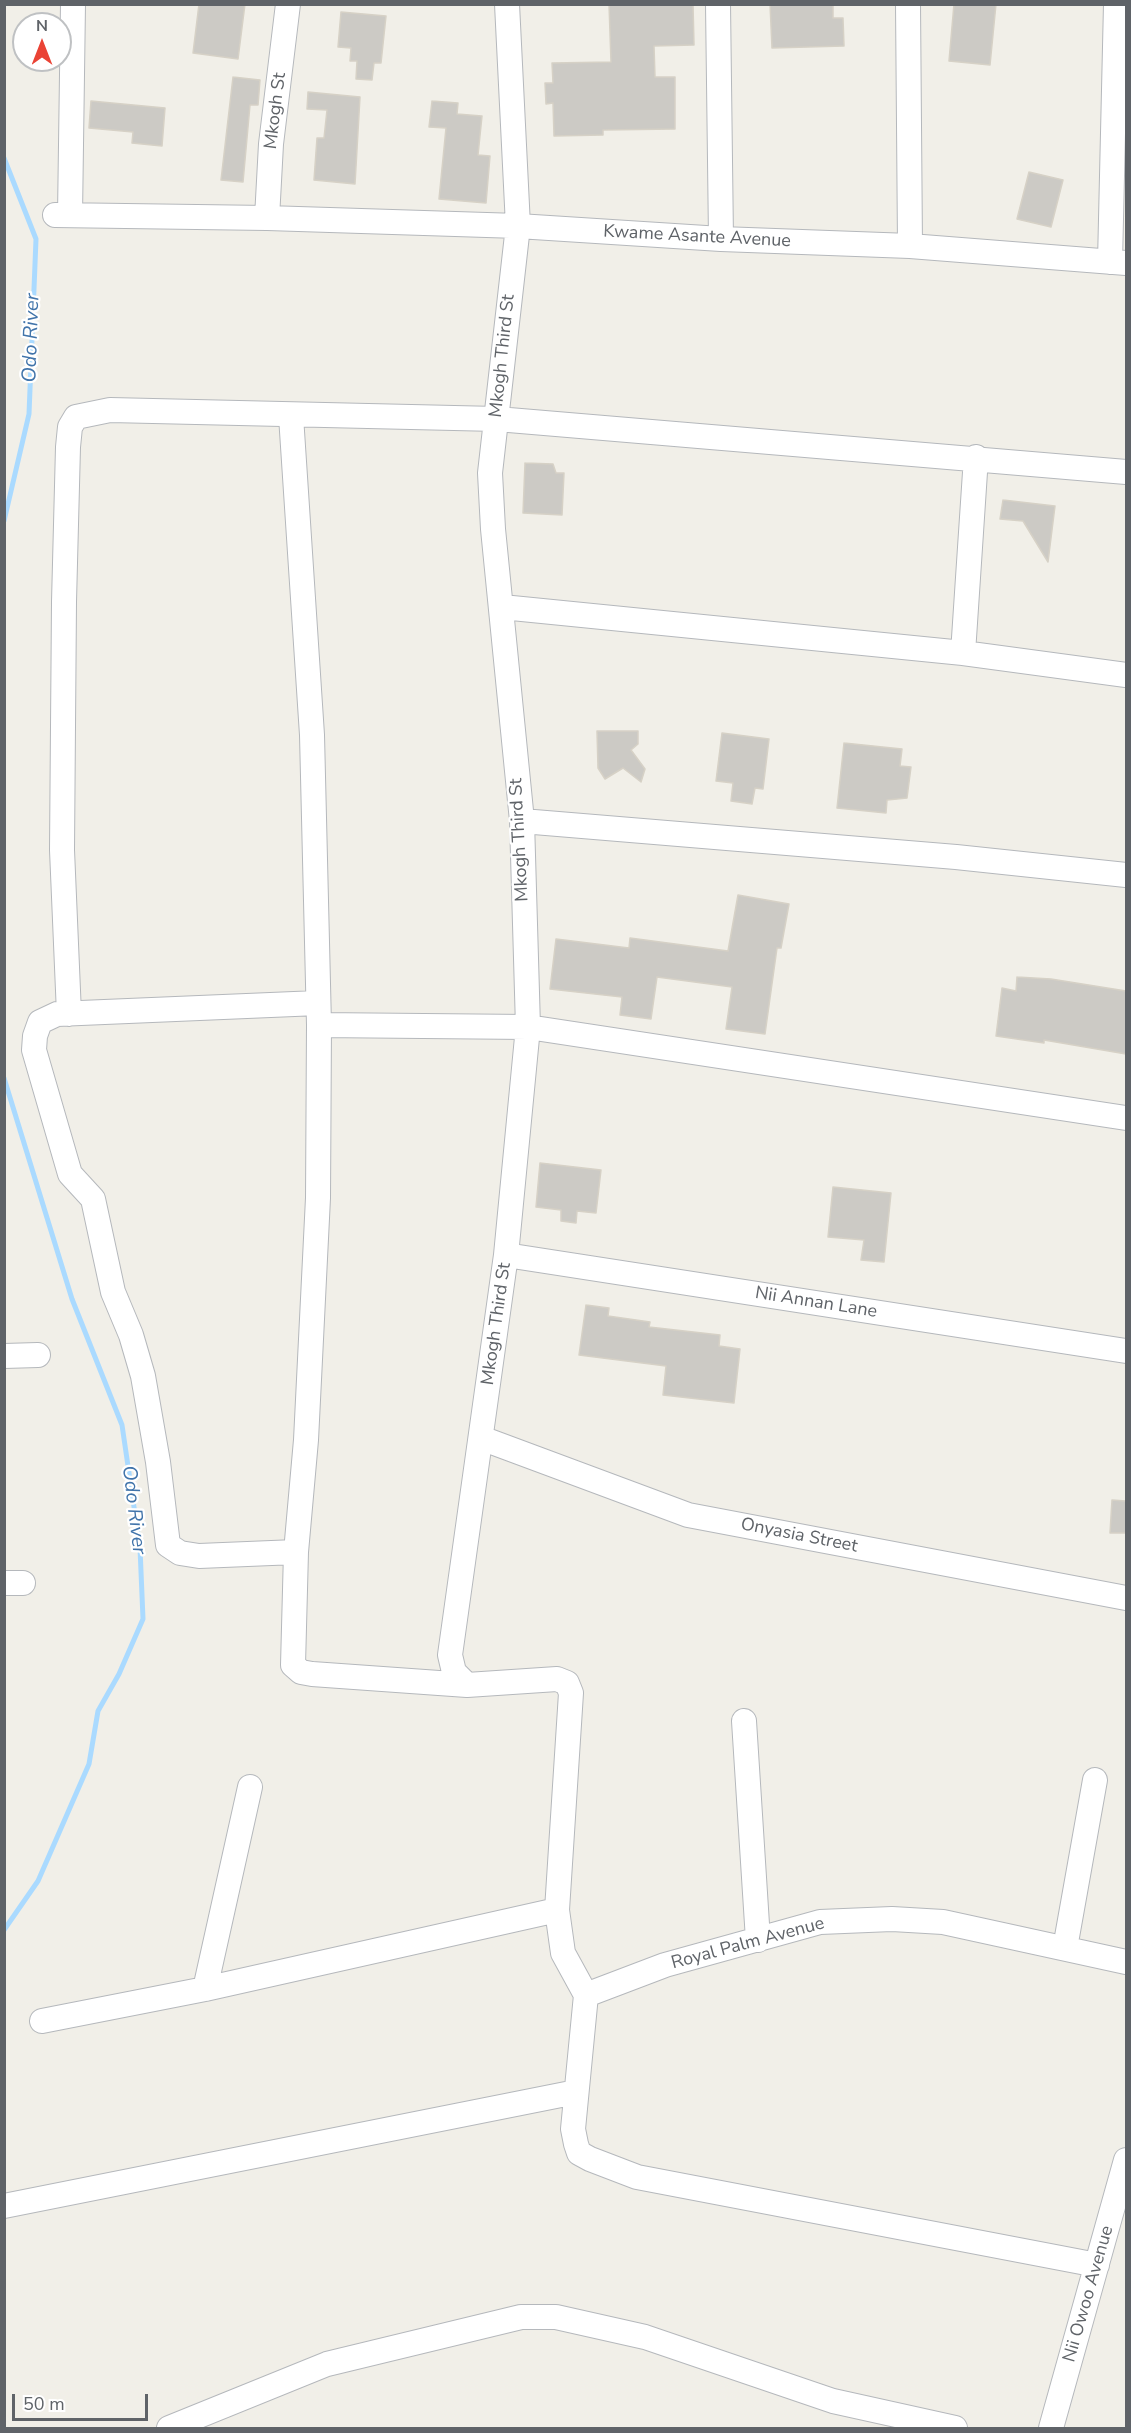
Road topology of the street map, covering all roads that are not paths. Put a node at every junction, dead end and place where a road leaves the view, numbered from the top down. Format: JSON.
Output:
{"nodes":[{"id":1,"x":73,"y":4,"type":"edge"},
{"id":2,"x":288,"y":4,"type":"edge"},
{"id":3,"x":507,"y":4,"type":"edge"},
{"id":4,"x":718,"y":4,"type":"edge"},
{"id":5,"x":908,"y":4,"type":"edge"},
{"id":6,"x":1116,"y":4,"type":"edge"},
{"id":7,"x":267,"y":218,"type":"junction"},
{"id":8,"x":518,"y":226,"type":"junction"},
{"id":9,"x":721,"y":239,"type":"junction"},
{"id":10,"x":910,"y":246,"type":"junction"},
{"id":11,"x":1118,"y":263,"type":"edge"},
{"id":12,"x":291,"y":416,"type":"junction"},
{"id":13,"x":496,"y":419,"type":"junction"},
{"id":14,"x":976,"y":458,"type":"junction"},
{"id":15,"x":1126,"y":472,"type":"edge"},
{"id":16,"x":502,"y":607,"type":"junction"},
{"id":17,"x":963,"y":653,"type":"junction"},
{"id":18,"x":1126,"y":675,"type":"edge"},
{"id":19,"x":522,"y":821,"type":"junction"},
{"id":20,"x":1126,"y":875,"type":"edge"},
{"id":21,"x":69,"y":1014,"type":"junction"},
{"id":22,"x":319,"y":1014,"type":"junction"},
{"id":23,"x":528,"y":1027,"type":"junction"},
{"id":24,"x":1126,"y":1118,"type":"edge"},
{"id":25,"x":506,"y":1255,"type":"junction"},
{"id":26,"x":1126,"y":1351,"type":"edge"},
{"id":27,"x":38,"y":1355,"type":"dead end"},
{"id":28,"x":4,"y":1356,"type":"edge"},
{"id":29,"x":481,"y":1438,"type":"junction"},
{"id":30,"x":296,"y":1552,"type":"junction"},
{"id":31,"x":1126,"y":1598,"type":"edge"},
{"id":32,"x":460,"y":1679,"type":"junction"},
{"id":33,"x":744,"y":1720,"type":"dead end"},
{"id":34,"x":1095,"y":1780,"type":"dead end"},
{"id":35,"x":250,"y":1787,"type":"dead end"},
{"id":36,"x":557,"y":1910,"type":"junction"},
{"id":37,"x":758,"y":1940,"type":"junction"},
{"id":38,"x":1065,"y":1948,"type":"junction"},
{"id":39,"x":1126,"y":1962,"type":"edge"},
{"id":40,"x":205,"y":1989,"type":"junction"},
{"id":41,"x":586,"y":1995,"type":"junction"},
{"id":42,"x":42,"y":2022,"type":"dead end"},
{"id":43,"x":576,"y":2092,"type":"junction"},
{"id":44,"x":1126,"y":2160,"type":"edge"},
{"id":45,"x":4,"y":2206,"type":"edge"},
{"id":46,"x":1097,"y":2265,"type":"junction"},
{"id":47,"x":169,"y":2428,"type":"edge"},
{"id":48,"x":955,"y":2428,"type":"edge"},
{"id":49,"x":1051,"y":2428,"type":"edge"}],
"edges":[{"from":1,"to":7,"type":"street","name":"Kwame Asante Avenue"},
{"from":2,"to":7,"type":"street","name":"Mkogh St"},
{"from":3,"to":8,"type":"street","name":"Mkogh Third St"},
{"from":4,"to":9,"type":"street"},
{"from":5,"to":10,"type":"street"},
{"from":6,"to":11,"type":"street"},
{"from":7,"to":8,"type":"street","name":"Kwame Asante Avenue"},
{"from":8,"to":9,"type":"street","name":"Kwame Asante Avenue"},
{"from":8,"to":13,"type":"street","name":"Mkogh Third St"},
{"from":9,"to":10,"type":"street","name":"Kwame Asante Avenue"},
{"from":10,"to":11,"type":"street","name":"Kwame Asante Avenue"},
{"from":12,"to":13,"type":"street"},
{"from":12,"to":21,"type":"street"},
{"from":12,"to":22,"type":"street"},
{"from":13,"to":14,"type":"street"},
{"from":13,"to":16,"type":"street","name":"Mkogh Third St"},
{"from":14,"to":15,"type":"street"},
{"from":14,"to":17,"type":"street"},
{"from":16,"to":17,"type":"street"},
{"from":16,"to":19,"type":"street","name":"Mkogh Third St"},
{"from":17,"to":18,"type":"street"},
{"from":19,"to":20,"type":"street"},
{"from":19,"to":23,"type":"street","name":"Mkogh Third St"},
{"from":21,"to":22,"type":"street"},
{"from":21,"to":30,"type":"street"},
{"from":22,"to":23,"type":"street"},
{"from":22,"to":30,"type":"street"},
{"from":23,"to":24,"type":"street"},
{"from":23,"to":25,"type":"street","name":"Mkogh Third St"},
{"from":25,"to":26,"type":"street","name":"Nii Annan Lane"},
{"from":25,"to":29,"type":"street","name":"Mkogh Third St"},
{"from":27,"to":28,"type":"street"},
{"from":29,"to":31,"type":"street","name":"Onyasia Street"},
{"from":29,"to":32,"type":"street","name":"Mkogh Third St"},
{"from":30,"to":32,"type":"street"},
{"from":32,"to":36,"type":"street"},
{"from":33,"to":37,"type":"street"},
{"from":34,"to":38,"type":"street"},
{"from":35,"to":40,"type":"street"},
{"from":36,"to":40,"type":"street"},
{"from":36,"to":41,"type":"street"},
{"from":37,"to":38,"type":"street","name":"Royal Palm Avenue"},
{"from":37,"to":41,"type":"street","name":"Royal Palm Avenue"},
{"from":38,"to":39,"type":"street","name":"Royal Palm Avenue"},
{"from":40,"to":42,"type":"street"},
{"from":41,"to":43,"type":"street"},
{"from":43,"to":45,"type":"street"},
{"from":43,"to":46,"type":"street"},
{"from":44,"to":46,"type":"street","name":"Nii Owoo Avenue"},
{"from":46,"to":49,"type":"street","name":"Nii Owoo Avenue"},
{"from":47,"to":48,"type":"street"}]}
